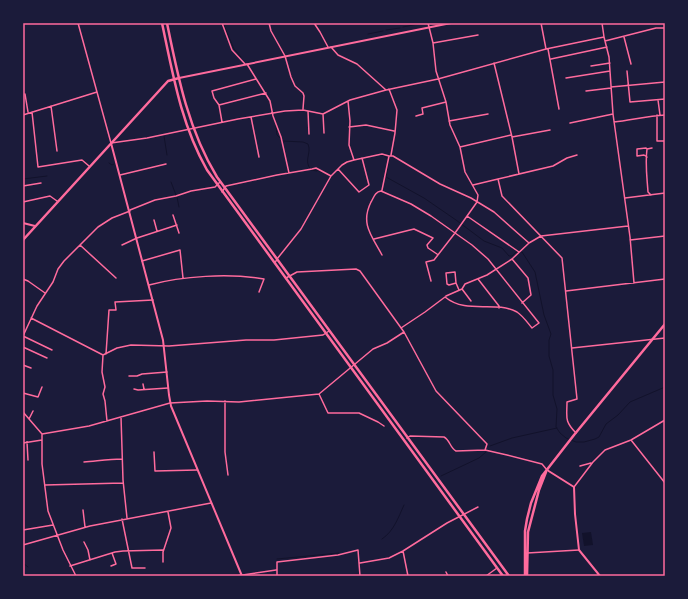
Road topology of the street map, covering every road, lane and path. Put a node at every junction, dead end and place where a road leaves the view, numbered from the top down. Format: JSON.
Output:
{"nodes":[{"id":1,"x":78,"y":23,"type":"edge"},
{"id":2,"x":162,"y":23,"type":"edge"},
{"id":3,"x":167,"y":23,"type":"edge"},
{"id":4,"x":222,"y":23,"type":"edge"},
{"id":5,"x":269,"y":23,"type":"edge"},
{"id":6,"x":314,"y":23,"type":"edge"},
{"id":7,"x":428,"y":23,"type":"edge"},
{"id":8,"x":451,"y":23,"type":"edge"},
{"id":9,"x":541,"y":23,"type":"edge"},
{"id":10,"x":602,"y":23,"type":"edge"},
{"id":11,"x":430,"y":27,"type":"junction"},
{"id":12,"x":665,"y":28,"type":"edge"},
{"id":13,"x":478,"y":35,"type":"dead end"},
{"id":14,"x":604,"y":37,"type":"junction"},
{"id":15,"x":624,"y":37,"type":"junction"},
{"id":16,"x":605,"y":41,"type":"junction"},
{"id":17,"x":433,"y":43,"type":"junction"},
{"id":18,"x":330,"y":47,"type":"junction"},
{"id":19,"x":607,"y":47,"type":"junction"},
{"id":20,"x":547,"y":49,"type":"junction"},
{"id":21,"x":285,"y":56,"type":"junction"},
{"id":22,"x":551,"y":59,"type":"junction"},
{"id":23,"x":494,"y":63,"type":"junction"},
{"id":24,"x":610,"y":63,"type":"junction"},
{"id":25,"x":246,"y":64,"type":"junction"},
{"id":26,"x":632,"y":64,"type":"dead end"},
{"id":27,"x":591,"y":66,"type":"dead end"},
{"id":28,"x":610,"y":71,"type":"junction"},
{"id":29,"x":627,"y":71,"type":"dead end"},
{"id":30,"x":179,"y":78,"type":"junction"},
{"id":31,"x":566,"y":78,"type":"dead end"},
{"id":32,"x":174,"y":79,"type":"junction"},
{"id":33,"x":256,"y":79,"type":"junction"},
{"id":34,"x":438,"y":79,"type":"junction"},
{"id":35,"x":665,"y":82,"type":"edge"},
{"id":36,"x":628,"y":85,"type":"junction"},
{"id":37,"x":611,"y":88,"type":"junction"},
{"id":38,"x":388,"y":90,"type":"junction"},
{"id":39,"x":586,"y":91,"type":"dead end"},
{"id":40,"x":97,"y":92,"type":"junction"},
{"id":41,"x":266,"y":93,"type":"junction"},
{"id":42,"x":25,"y":94,"type":"dead end"},
{"id":43,"x":665,"y":99,"type":"edge"},
{"id":44,"x":658,"y":100,"type":"junction"},
{"id":45,"x":348,"y":101,"type":"junction"},
{"id":46,"x":446,"y":102,"type":"junction"},
{"id":47,"x":218,"y":105,"type":"junction"},
{"id":48,"x":51,"y":106,"type":"junction"},
{"id":49,"x":559,"y":109,"type":"dead end"},
{"id":50,"x":303,"y":110,"type":"junction"},
{"id":51,"x":308,"y":111,"type":"junction"},
{"id":52,"x":32,"y":112,"type":"junction"},
{"id":53,"x":29,"y":113,"type":"junction"},
{"id":54,"x":272,"y":113,"type":"junction"},
{"id":55,"x":23,"y":114,"type":"edge"},
{"id":56,"x":323,"y":114,"type":"junction"},
{"id":57,"x":488,"y":114,"type":"dead end"},
{"id":58,"x":613,"y":114,"type":"junction"},
{"id":59,"x":659,"y":115,"type":"junction"},
{"id":60,"x":665,"y":115,"type":"edge"},
{"id":61,"x":251,"y":116,"type":"junction"},
{"id":62,"x":416,"y":116,"type":"dead end"},
{"id":63,"x":449,"y":121,"type":"junction"},
{"id":64,"x":222,"y":122,"type":"junction"},
{"id":65,"x":614,"y":122,"type":"junction"},
{"id":66,"x":570,"y":123,"type":"dead end"},
{"id":67,"x":349,"y":127,"type":"junction"},
{"id":68,"x":193,"y":128,"type":"junction"},
{"id":69,"x":188,"y":129,"type":"junction"},
{"id":70,"x":550,"y":130,"type":"dead end"},
{"id":71,"x":395,"y":132,"type":"junction"},
{"id":72,"x":309,"y":134,"type":"dead end"},
{"id":73,"x":324,"y":134,"type":"dead end"},
{"id":74,"x":512,"y":136,"type":"junction"},
{"id":75,"x":665,"y":141,"type":"edge"},
{"id":76,"x":111,"y":143,"type":"junction"},
{"id":77,"x":460,"y":147,"type":"junction"},
{"id":78,"x":652,"y":148,"type":"dead end"},
{"id":79,"x":647,"y":149,"type":"junction"},
{"id":80,"x":57,"y":151,"type":"dead end"},
{"id":81,"x":577,"y":155,"type":"dead end"},
{"id":82,"x":390,"y":156,"type":"junction"},
{"id":83,"x":259,"y":157,"type":"dead end"},
{"id":84,"x":647,"y":157,"type":"junction"},
{"id":85,"x":362,"y":158,"type":"junction"},
{"id":86,"x":354,"y":160,"type":"junction"},
{"id":87,"x":166,"y":164,"type":"dead end"},
{"id":88,"x":90,"y":167,"type":"junction"},
{"id":89,"x":338,"y":169,"type":"junction"},
{"id":90,"x":288,"y":172,"type":"junction"},
{"id":91,"x":519,"y":174,"type":"junction"},
{"id":92,"x":120,"y":175,"type":"junction"},
{"id":93,"x":331,"y":176,"type":"junction"},
{"id":94,"x":498,"y":179,"type":"junction"},
{"id":95,"x":220,"y":182,"type":"junction"},
{"id":96,"x":41,"y":183,"type":"dead end"},
{"id":97,"x":217,"y":185,"type":"junction"},
{"id":98,"x":473,"y":185,"type":"junction"},
{"id":99,"x":23,"y":186,"type":"edge"},
{"id":100,"x":224,"y":187,"type":"junction"},
{"id":101,"x":382,"y":190,"type":"junction"},
{"id":102,"x":222,"y":192,"type":"junction"},
{"id":103,"x":665,"y":193,"type":"edge"},
{"id":104,"x":651,"y":195,"type":"junction"},
{"id":105,"x":625,"y":198,"type":"junction"},
{"id":106,"x":57,"y":201,"type":"junction"},
{"id":107,"x":23,"y":202,"type":"edge"},
{"id":108,"x":477,"y":202,"type":"junction"},
{"id":109,"x":130,"y":211,"type":"junction"},
{"id":110,"x":173,"y":215,"type":"dead end"},
{"id":111,"x":467,"y":216,"type":"junction"},
{"id":112,"x":154,"y":220,"type":"dead end"},
{"id":113,"x":23,"y":223,"type":"edge"},
{"id":114,"x":177,"y":225,"type":"junction"},
{"id":115,"x":35,"y":226,"type":"junction"},
{"id":116,"x":628,"y":226,"type":"junction"},
{"id":117,"x":157,"y":232,"type":"junction"},
{"id":118,"x":455,"y":233,"type":"junction"},
{"id":119,"x":179,"y":234,"type":"dead end"},
{"id":120,"x":542,"y":236,"type":"junction"},
{"id":121,"x":665,"y":236,"type":"edge"},
{"id":122,"x":136,"y":238,"type":"junction"},
{"id":123,"x":374,"y":239,"type":"junction"},
{"id":124,"x":23,"y":240,"type":"edge"},
{"id":125,"x":630,"y":240,"type":"junction"},
{"id":126,"x":529,"y":243,"type":"junction"},
{"id":127,"x":80,"y":245,"type":"junction"},
{"id":128,"x":122,"y":245,"type":"dead end"},
{"id":129,"x":519,"y":252,"type":"junction"},
{"id":130,"x":382,"y":255,"type":"dead end"},
{"id":131,"x":438,"y":255,"type":"junction"},
{"id":132,"x":276,"y":259,"type":"junction"},
{"id":133,"x":512,"y":259,"type":"junction"},
{"id":134,"x":142,"y":261,"type":"junction"},
{"id":135,"x":275,"y":264,"type":"junction"},
{"id":136,"x":495,"y":269,"type":"junction"},
{"id":137,"x":289,"y":276,"type":"junction"},
{"id":138,"x":116,"y":278,"type":"dead end"},
{"id":139,"x":286,"y":278,"type":"junction"},
{"id":140,"x":23,"y":279,"type":"edge"},
{"id":141,"x":183,"y":279,"type":"junction"},
{"id":142,"x":478,"y":279,"type":"junction"},
{"id":143,"x":665,"y":279,"type":"edge"},
{"id":144,"x":430,"y":281,"type":"dead end"},
{"id":145,"x":456,"y":283,"type":"junction"},
{"id":146,"x":634,"y":283,"type":"junction"},
{"id":147,"x":148,"y":285,"type":"junction"},
{"id":148,"x":462,"y":289,"type":"junction"},
{"id":149,"x":459,"y":290,"type":"junction"},
{"id":150,"x":566,"y":291,"type":"junction"},
{"id":151,"x":259,"y":292,"type":"dead end"},
{"id":152,"x":45,"y":293,"type":"junction"},
{"id":153,"x":445,"y":297,"type":"junction"},
{"id":154,"x":153,"y":300,"type":"junction"},
{"id":155,"x":471,"y":301,"type":"dead end"},
{"id":156,"x":522,"y":303,"type":"junction"},
{"id":157,"x":499,"y":308,"type":"junction"},
{"id":158,"x":31,"y":318,"type":"junction"},
{"id":159,"x":665,"y":324,"type":"edge"},
{"id":160,"x":401,"y":328,"type":"junction"},
{"id":161,"x":329,"y":331,"type":"junction"},
{"id":162,"x":404,"y":332,"type":"junction"},
{"id":163,"x":326,"y":333,"type":"junction"},
{"id":164,"x":665,"y":338,"type":"edge"},
{"id":165,"x":652,"y":340,"type":"junction"},
{"id":166,"x":165,"y":346,"type":"junction"},
{"id":167,"x":23,"y":347,"type":"edge"},
{"id":168,"x":572,"y":348,"type":"junction"},
{"id":169,"x":52,"y":350,"type":"dead end"},
{"id":170,"x":105,"y":354,"type":"junction"},
{"id":171,"x":47,"y":358,"type":"dead end"},
{"id":172,"x":23,"y":365,"type":"edge"},
{"id":173,"x":354,"y":365,"type":"junction"},
{"id":174,"x":31,"y":368,"type":"dead end"},
{"id":175,"x":351,"y":368,"type":"junction"},
{"id":176,"x":167,"y":372,"type":"junction"},
{"id":177,"x":130,"y":376,"type":"dead end"},
{"id":178,"x":143,"y":384,"type":"dead end"},
{"id":179,"x":42,"y":386,"type":"dead end"},
{"id":180,"x":168,"y":388,"type":"junction"},
{"id":181,"x":134,"y":389,"type":"dead end"},
{"id":182,"x":144,"y":389,"type":"junction"},
{"id":183,"x":23,"y":393,"type":"edge"},
{"id":184,"x":319,"y":394,"type":"junction"},
{"id":185,"x":225,"y":401,"type":"junction"},
{"id":186,"x":170,"y":403,"type":"junction"},
{"id":187,"x":33,"y":411,"type":"dead end"},
{"id":188,"x":23,"y":412,"type":"edge"},
{"id":189,"x":120,"y":417,"type":"junction"},
{"id":190,"x":29,"y":419,"type":"junction"},
{"id":191,"x":665,"y":420,"type":"edge"},
{"id":192,"x":107,"y":421,"type":"junction"},
{"id":193,"x":384,"y":426,"type":"dead end"},
{"id":194,"x":42,"y":434,"type":"junction"},
{"id":195,"x":575,"y":434,"type":"junction"},
{"id":196,"x":407,"y":438,"type":"junction"},
{"id":197,"x":42,"y":440,"type":"junction"},
{"id":198,"x":631,"y":440,"type":"junction"},
{"id":199,"x":27,"y":442,"type":"junction"},
{"id":200,"x":23,"y":443,"type":"edge"},
{"id":201,"x":485,"y":450,"type":"junction"},
{"id":202,"x":154,"y":452,"type":"dead end"},
{"id":203,"x":122,"y":458,"type":"junction"},
{"id":204,"x":28,"y":460,"type":"dead end"},
{"id":205,"x":84,"y":462,"type":"dead end"},
{"id":206,"x":593,"y":462,"type":"junction"},
{"id":207,"x":580,"y":466,"type":"dead end"},
{"id":208,"x":198,"y":470,"type":"junction"},
{"id":209,"x":547,"y":470,"type":"junction"},
{"id":210,"x":228,"y":475,"type":"dead end"},
{"id":211,"x":123,"y":482,"type":"junction"},
{"id":212,"x":665,"y":483,"type":"edge"},
{"id":213,"x":45,"y":485,"type":"junction"},
{"id":214,"x":574,"y":487,"type":"junction"},
{"id":215,"x":211,"y":503,"type":"junction"},
{"id":216,"x":478,"y":507,"type":"dead end"},
{"id":217,"x":83,"y":510,"type":"dead end"},
{"id":218,"x":168,"y":512,"type":"junction"},
{"id":219,"x":463,"y":514,"type":"junction"},
{"id":220,"x":459,"y":516,"type":"junction"},
{"id":221,"x":127,"y":518,"type":"junction"},
{"id":222,"x":122,"y":519,"type":"junction"},
{"id":223,"x":52,"y":525,"type":"junction"},
{"id":224,"x":85,"y":527,"type":"junction"},
{"id":225,"x":23,"y":530,"type":"edge"},
{"id":226,"x":57,"y":536,"type":"junction"},
{"id":227,"x":84,"y":542,"type":"dead end"},
{"id":228,"x":23,"y":545,"type":"edge"},
{"id":229,"x":163,"y":550,"type":"junction"},
{"id":230,"x":579,"y":550,"type":"junction"},
{"id":231,"x":128,"y":551,"type":"junction"},
{"id":232,"x":403,"y":551,"type":"junction"},
{"id":233,"x":112,"y":553,"type":"junction"},
{"id":234,"x":527,"y":553,"type":"junction"},
{"id":235,"x":90,"y":560,"type":"junction"},
{"id":236,"x":163,"y":562,"type":"dead end"},
{"id":237,"x":360,"y":563,"type":"junction"},
{"id":238,"x":70,"y":566,"type":"junction"},
{"id":239,"x":111,"y":566,"type":"dead end"},
{"id":240,"x":145,"y":568,"type":"dead end"},
{"id":241,"x":497,"y":568,"type":"junction"},
{"id":242,"x":276,"y":570,"type":"junction"},
{"id":243,"x":446,"y":572,"type":"dead end"},
{"id":244,"x":241,"y":575,"type":"edge"},
{"id":245,"x":76,"y":576,"type":"edge"},
{"id":246,"x":236,"y":576,"type":"edge"},
{"id":247,"x":277,"y":576,"type":"edge"},
{"id":248,"x":360,"y":576,"type":"edge"},
{"id":249,"x":408,"y":576,"type":"edge"},
{"id":250,"x":448,"y":576,"type":"edge"},
{"id":251,"x":486,"y":576,"type":"edge"},
{"id":252,"x":503,"y":576,"type":"edge"},
{"id":253,"x":510,"y":576,"type":"edge"},
{"id":254,"x":526,"y":576,"type":"edge"},
{"id":255,"x":600,"y":576,"type":"edge"}],
"edges":[{"from":1,"to":40,"type":"street"},
{"from":2,"to":32,"type":"highway"},
{"from":3,"to":30,"type":"highway"},
{"from":4,"to":25,"type":"street"},
{"from":5,"to":21,"type":"street"},
{"from":6,"to":18,"type":"street"},
{"from":7,"to":11,"type":"street"},
{"from":8,"to":11,"type":"street"},
{"from":9,"to":20,"type":"street"},
{"from":10,"to":14,"type":"street"},
{"from":11,"to":17,"type":"street"},
{"from":11,"to":18,"type":"street"},
{"from":12,"to":15,"type":"street"},
{"from":13,"to":17,"type":"street"},
{"from":14,"to":16,"type":"street"},
{"from":14,"to":20,"type":"street"},
{"from":15,"to":16,"type":"street"},
{"from":15,"to":26,"type":"street"},
{"from":16,"to":19,"type":"street"},
{"from":17,"to":34,"type":"street"},
{"from":18,"to":21,"type":"street"},
{"from":18,"to":38,"type":"street"},
{"from":19,"to":22,"type":"street"},
{"from":19,"to":24,"type":"street"},
{"from":20,"to":22,"type":"street"},
{"from":20,"to":23,"type":"street"},
{"from":21,"to":25,"type":"street"},
{"from":21,"to":50,"type":"street"},
{"from":22,"to":49,"type":"street"},
{"from":23,"to":34,"type":"street"},
{"from":23,"to":74,"type":"street"},
{"from":24,"to":27,"type":"street"},
{"from":24,"to":28,"type":"street"},
{"from":25,"to":30,"type":"street"},
{"from":25,"to":33,"type":"street"},
{"from":28,"to":31,"type":"street"},
{"from":28,"to":37,"type":"street"},
{"from":29,"to":36,"type":"street"},
{"from":30,"to":32,"type":"highway"},
{"from":30,"to":68,"type":"highway"},
{"from":32,"to":69,"type":"highway"},
{"from":32,"to":76,"type":"highway"},
{"from":33,"to":41,"type":"street"},
{"from":33,"to":47,"type":"street"},
{"from":34,"to":38,"type":"street"},
{"from":34,"to":46,"type":"street"},
{"from":35,"to":36,"type":"street"},
{"from":36,"to":37,"type":"street"},
{"from":36,"to":44,"type":"street"},
{"from":37,"to":39,"type":"street"},
{"from":37,"to":58,"type":"street"},
{"from":38,"to":45,"type":"street"},
{"from":38,"to":71,"type":"street"},
{"from":40,"to":48,"type":"street"},
{"from":40,"to":76,"type":"street"},
{"from":41,"to":47,"type":"street"},
{"from":41,"to":54,"type":"street"},
{"from":42,"to":53,"type":"street"},
{"from":43,"to":44,"type":"street"},
{"from":44,"to":59,"type":"street"},
{"from":45,"to":56,"type":"street"},
{"from":45,"to":67,"type":"street"},
{"from":46,"to":62,"type":"street"},
{"from":46,"to":63,"type":"street"},
{"from":47,"to":64,"type":"street"},
{"from":48,"to":52,"type":"street"},
{"from":48,"to":80,"type":"street"},
{"from":50,"to":51,"type":"street"},
{"from":50,"to":54,"type":"street"},
{"from":51,"to":56,"type":"street"},
{"from":51,"to":72,"type":"street"},
{"from":52,"to":53,"type":"street"},
{"from":52,"to":88,"type":"street"},
{"from":53,"to":55,"type":"street"},
{"from":54,"to":61,"type":"street"},
{"from":54,"to":90,"type":"street"},
{"from":56,"to":73,"type":"street"},
{"from":57,"to":63,"type":"street"},
{"from":58,"to":65,"type":"street"},
{"from":58,"to":66,"type":"street"},
{"from":59,"to":60,"type":"street"},
{"from":59,"to":65,"type":"street"},
{"from":59,"to":75,"type":"street"},
{"from":61,"to":64,"type":"street"},
{"from":61,"to":83,"type":"street"},
{"from":63,"to":77,"type":"street"},
{"from":64,"to":68,"type":"street"},
{"from":65,"to":105,"type":"street"},
{"from":67,"to":71,"type":"street"},
{"from":67,"to":86,"type":"street"},
{"from":68,"to":69,"type":"street"},
{"from":68,"to":95,"type":"highway"},
{"from":69,"to":76,"type":"street"},
{"from":69,"to":97,"type":"highway"},
{"from":70,"to":74,"type":"street"},
{"from":71,"to":82,"type":"street"},
{"from":74,"to":77,"type":"street"},
{"from":74,"to":91,"type":"street"},
{"from":76,"to":88,"type":"highway"},
{"from":76,"to":92,"type":"street"},
{"from":77,"to":98,"type":"street"},
{"from":78,"to":79,"type":"street"},
{"from":79,"to":84,"type":"street"},
{"from":79,"to":84,"type":"street"},
{"from":81,"to":91,"type":"street"},
{"from":82,"to":85,"type":"street"},
{"from":82,"to":101,"type":"street"},
{"from":82,"to":108,"type":"street"},
{"from":84,"to":104,"type":"street"},
{"from":85,"to":86,"type":"street"},
{"from":85,"to":89,"type":"street"},
{"from":86,"to":89,"type":"street"},
{"from":87,"to":92,"type":"street"},
{"from":88,"to":106,"type":"highway"},
{"from":89,"to":93,"type":"street"},
{"from":90,"to":93,"type":"street"},
{"from":90,"to":100,"type":"street"},
{"from":91,"to":94,"type":"street"},
{"from":92,"to":109,"type":"street"},
{"from":93,"to":132,"type":"street"},
{"from":94,"to":98,"type":"street"},
{"from":94,"to":120,"type":"street"},
{"from":95,"to":97,"type":"street"},
{"from":95,"to":100,"type":"highway"},
{"from":96,"to":99,"type":"street"},
{"from":97,"to":102,"type":"highway"},
{"from":97,"to":109,"type":"street"},
{"from":98,"to":108,"type":"street"},
{"from":100,"to":102,"type":"street"},
{"from":100,"to":132,"type":"highway"},
{"from":101,"to":118,"type":"street"},
{"from":101,"to":123,"type":"street"},
{"from":102,"to":135,"type":"highway"},
{"from":103,"to":104,"type":"street"},
{"from":104,"to":105,"type":"street"},
{"from":105,"to":116,"type":"street"},
{"from":106,"to":107,"type":"street"},
{"from":106,"to":115,"type":"highway"},
{"from":108,"to":111,"type":"street"},
{"from":108,"to":126,"type":"street"},
{"from":109,"to":122,"type":"street"},
{"from":109,"to":127,"type":"street"},
{"from":110,"to":114,"type":"street"},
{"from":111,"to":118,"type":"street"},
{"from":111,"to":129,"type":"street"},
{"from":112,"to":117,"type":"street"},
{"from":113,"to":115,"type":"street"},
{"from":114,"to":117,"type":"street"},
{"from":114,"to":119,"type":"street"},
{"from":115,"to":124,"type":"highway"},
{"from":116,"to":120,"type":"street"},
{"from":116,"to":125,"type":"street"},
{"from":117,"to":122,"type":"street"},
{"from":118,"to":131,"type":"street"},
{"from":118,"to":136,"type":"street"},
{"from":120,"to":126,"type":"street"},
{"from":120,"to":150,"type":"street"},
{"from":121,"to":125,"type":"street"},
{"from":122,"to":128,"type":"street"},
{"from":122,"to":134,"type":"street"},
{"from":123,"to":130,"type":"street"},
{"from":123,"to":131,"type":"street"},
{"from":125,"to":146,"type":"street"},
{"from":126,"to":129,"type":"street"},
{"from":127,"to":138,"type":"street"},
{"from":127,"to":152,"type":"street"},
{"from":129,"to":133,"type":"street"},
{"from":131,"to":144,"type":"street"},
{"from":132,"to":135,"type":"street"},
{"from":132,"to":137,"type":"highway"},
{"from":133,"to":136,"type":"street"},
{"from":133,"to":156,"type":"street"},
{"from":134,"to":141,"type":"street"},
{"from":134,"to":147,"type":"street"},
{"from":135,"to":139,"type":"highway"},
{"from":136,"to":142,"type":"street"},
{"from":136,"to":156,"type":"street"},
{"from":137,"to":139,"type":"street"},
{"from":137,"to":160,"type":"street"},
{"from":137,"to":161,"type":"highway"},
{"from":139,"to":163,"type":"highway"},
{"from":140,"to":152,"type":"street"},
{"from":141,"to":147,"type":"street"},
{"from":141,"to":151,"type":"street"},
{"from":142,"to":148,"type":"street"},
{"from":142,"to":157,"type":"street"},
{"from":143,"to":146,"type":"street"},
{"from":145,"to":145,"type":"street"},
{"from":145,"to":149,"type":"street"},
{"from":146,"to":150,"type":"street"},
{"from":147,"to":154,"type":"street"},
{"from":148,"to":149,"type":"street"},
{"from":148,"to":155,"type":"street"},
{"from":149,"to":153,"type":"street"},
{"from":150,"to":168,"type":"street"},
{"from":152,"to":158,"type":"street"},
{"from":153,"to":157,"type":"street"},
{"from":153,"to":160,"type":"street"},
{"from":154,"to":166,"type":"street"},
{"from":154,"to":170,"type":"street"},
{"from":156,"to":157,"type":"street"},
{"from":158,"to":169,"type":"street"},
{"from":158,"to":170,"type":"street"},
{"from":159,"to":165,"type":"highway"},
{"from":160,"to":162,"type":"street"},
{"from":161,"to":163,"type":"street"},
{"from":161,"to":173,"type":"highway"},
{"from":162,"to":173,"type":"street"},
{"from":162,"to":201,"type":"street"},
{"from":163,"to":166,"type":"street"},
{"from":163,"to":175,"type":"highway"},
{"from":164,"to":165,"type":"street"},
{"from":165,"to":168,"type":"street"},
{"from":165,"to":195,"type":"highway"},
{"from":166,"to":170,"type":"street"},
{"from":166,"to":176,"type":"street"},
{"from":167,"to":171,"type":"street"},
{"from":168,"to":195,"type":"street"},
{"from":170,"to":192,"type":"street"},
{"from":172,"to":174,"type":"street"},
{"from":173,"to":175,"type":"street"},
{"from":173,"to":196,"type":"highway"},
{"from":175,"to":184,"type":"street"},
{"from":175,"to":220,"type":"highway"},
{"from":176,"to":177,"type":"street"},
{"from":176,"to":180,"type":"street"},
{"from":178,"to":182,"type":"street"},
{"from":179,"to":183,"type":"street"},
{"from":180,"to":182,"type":"street"},
{"from":180,"to":186,"type":"street"},
{"from":181,"to":182,"type":"street"},
{"from":184,"to":185,"type":"street"},
{"from":184,"to":193,"type":"street"},
{"from":185,"to":186,"type":"street"},
{"from":185,"to":210,"type":"street"},
{"from":186,"to":189,"type":"street"},
{"from":186,"to":208,"type":"street"},
{"from":187,"to":190,"type":"street"},
{"from":188,"to":190,"type":"street"},
{"from":189,"to":192,"type":"street"},
{"from":189,"to":203,"type":"street"},
{"from":190,"to":194,"type":"street"},
{"from":191,"to":198,"type":"street"},
{"from":192,"to":194,"type":"street"},
{"from":194,"to":197,"type":"street"},
{"from":195,"to":209,"type":"highway"},
{"from":196,"to":201,"type":"street"},
{"from":196,"to":219,"type":"highway"},
{"from":197,"to":199,"type":"street"},
{"from":197,"to":213,"type":"street"},
{"from":198,"to":206,"type":"street"},
{"from":198,"to":212,"type":"street"},
{"from":199,"to":200,"type":"street"},
{"from":199,"to":204,"type":"street"},
{"from":201,"to":209,"type":"street"},
{"from":202,"to":208,"type":"street"},
{"from":203,"to":205,"type":"street"},
{"from":203,"to":211,"type":"street"},
{"from":206,"to":207,"type":"street"},
{"from":206,"to":214,"type":"street"},
{"from":208,"to":215,"type":"street"},
{"from":209,"to":214,"type":"street"},
{"from":209,"to":234,"type":"highway"},
{"from":209,"to":254,"type":"highway"},
{"from":211,"to":213,"type":"street"},
{"from":211,"to":221,"type":"street"},
{"from":213,"to":223,"type":"street"},
{"from":214,"to":230,"type":"street"},
{"from":215,"to":218,"type":"street"},
{"from":215,"to":244,"type":"street"},
{"from":216,"to":219,"type":"street"},
{"from":217,"to":224,"type":"street"},
{"from":218,"to":221,"type":"street"},
{"from":218,"to":229,"type":"street"},
{"from":219,"to":220,"type":"street"},
{"from":219,"to":253,"type":"highway"},
{"from":220,"to":232,"type":"street"},
{"from":220,"to":241,"type":"highway"},
{"from":221,"to":222,"type":"street"},
{"from":222,"to":224,"type":"street"},
{"from":222,"to":231,"type":"street"},
{"from":223,"to":225,"type":"street"},
{"from":223,"to":226,"type":"street"},
{"from":224,"to":226,"type":"street"},
{"from":226,"to":228,"type":"street"},
{"from":226,"to":238,"type":"street"},
{"from":227,"to":235,"type":"street"},
{"from":229,"to":231,"type":"street"},
{"from":229,"to":236,"type":"street"},
{"from":230,"to":234,"type":"street"},
{"from":230,"to":255,"type":"street"},
{"from":231,"to":233,"type":"street"},
{"from":231,"to":240,"type":"street"},
{"from":232,"to":237,"type":"street"},
{"from":232,"to":249,"type":"street"},
{"from":233,"to":235,"type":"street"},
{"from":233,"to":239,"type":"street"},
{"from":234,"to":254,"type":"highway"},
{"from":235,"to":238,"type":"street"},
{"from":237,"to":242,"type":"street"},
{"from":237,"to":248,"type":"street"},
{"from":238,"to":245,"type":"street"},
{"from":241,"to":251,"type":"street"},
{"from":241,"to":252,"type":"highway"},
{"from":242,"to":244,"type":"street"},
{"from":242,"to":247,"type":"street"},
{"from":243,"to":250,"type":"street"},
{"from":244,"to":246,"type":"street"}]}
